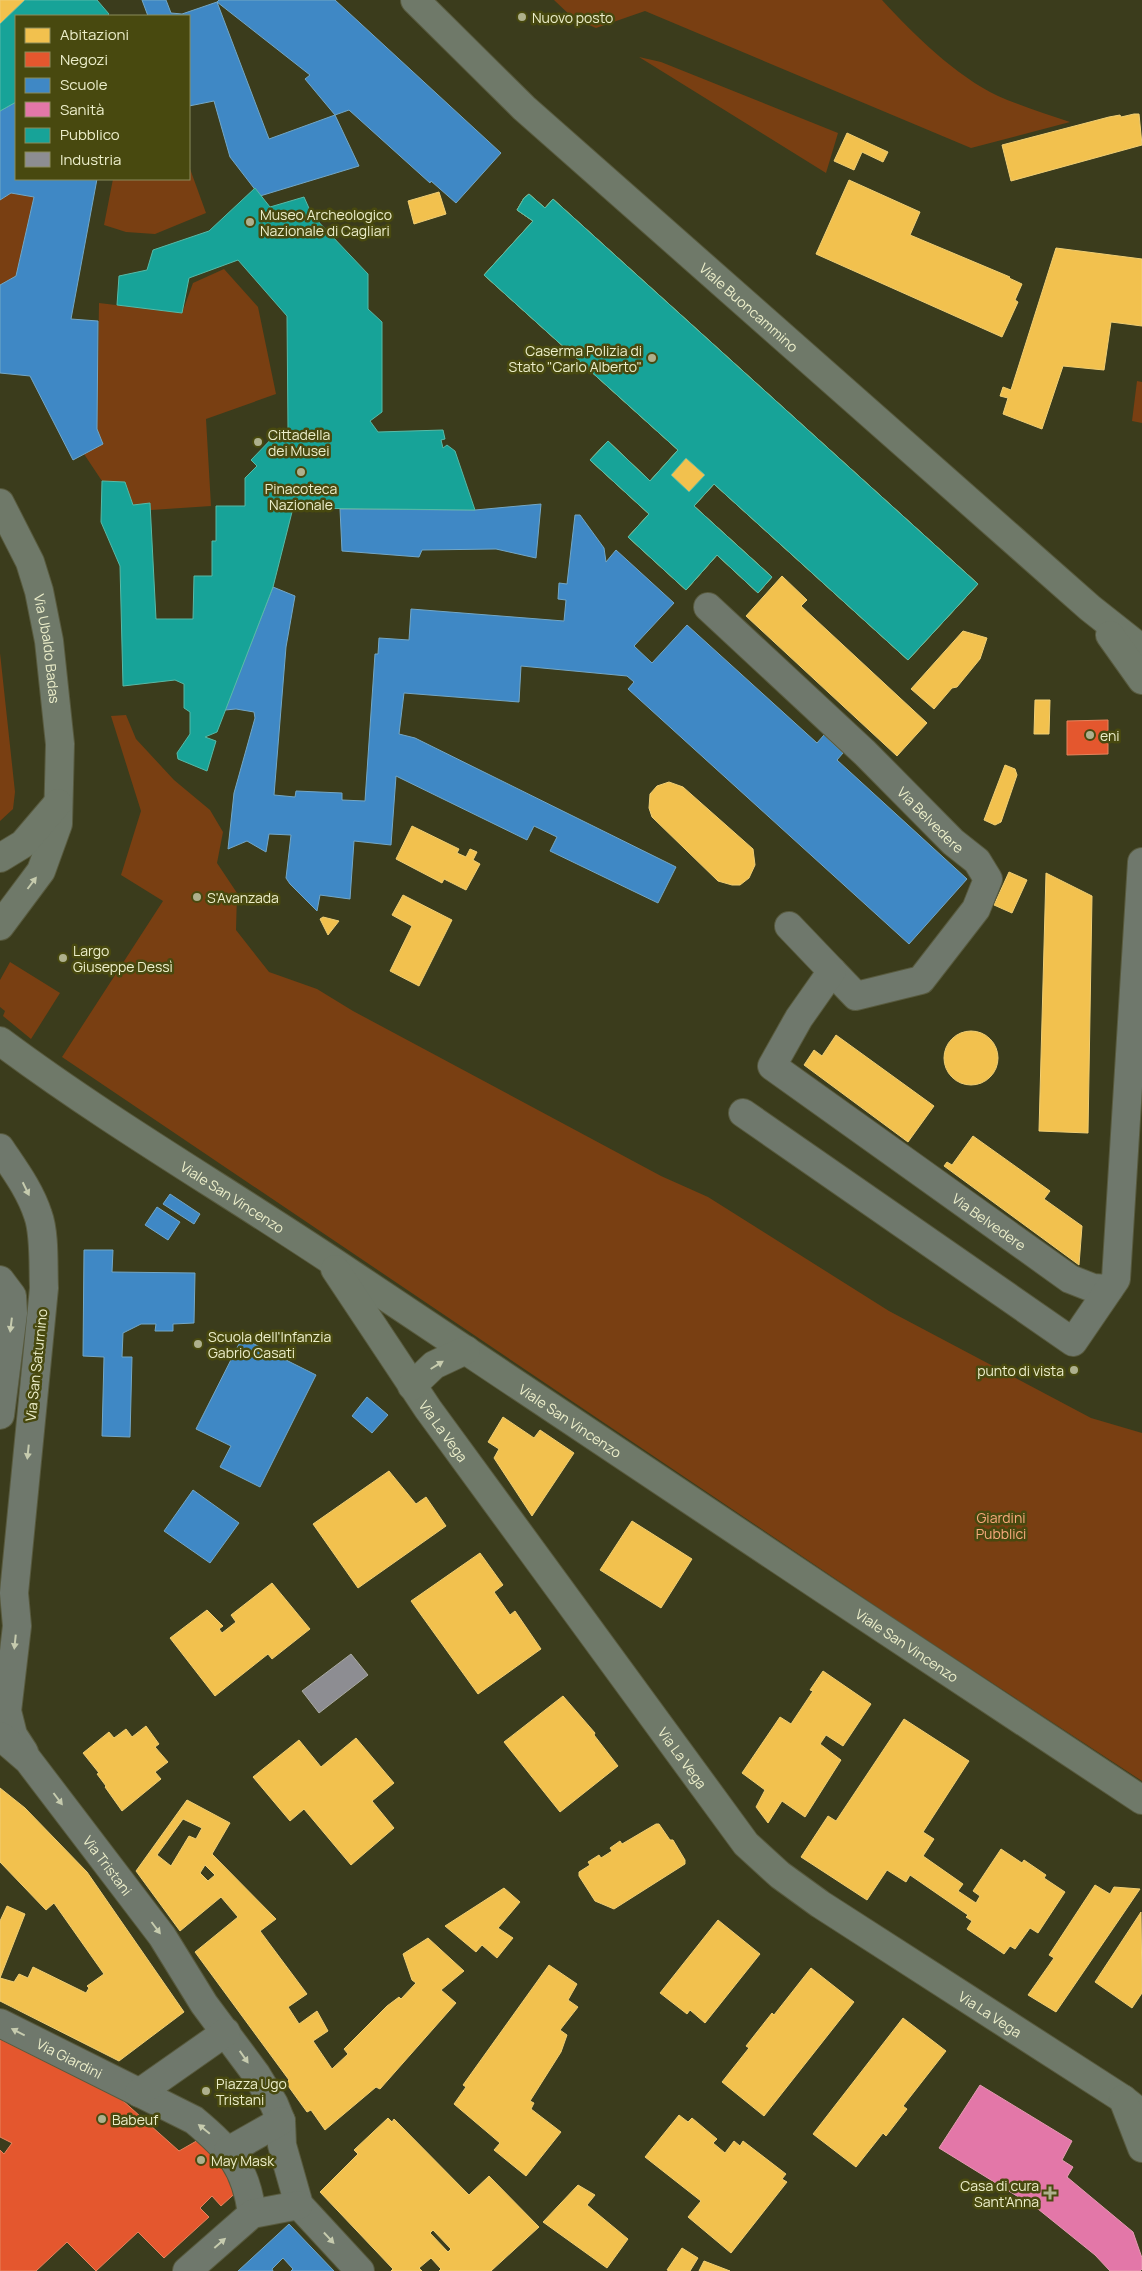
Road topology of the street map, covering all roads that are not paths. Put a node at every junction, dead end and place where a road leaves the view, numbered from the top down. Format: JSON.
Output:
{"nodes":[{"id":1,"x":415,"y":0,"type":"edge"},
{"id":2,"x":0,"y":503,"type":"edge"},
{"id":3,"x":708,"y":607,"type":"dead end"},
{"id":4,"x":1090,"y":608,"type":"junction"},
{"id":5,"x":1142,"y":649,"type":"edge"},
{"id":6,"x":1142,"y":680,"type":"edge"},
{"id":7,"x":58,"y":803,"type":"junction"},
{"id":8,"x":11,"y":846,"type":"edge"},
{"id":9,"x":0,"y":858,"type":"edge"},
{"id":10,"x":1142,"y":862,"type":"edge"},
{"id":11,"x":1,"y":924,"type":"edge"},
{"id":12,"x":789,"y":926,"type":"dead end"},
{"id":13,"x":832,"y":971,"type":"junction"},
{"id":14,"x":0,"y":1041,"type":"edge"},
{"id":15,"x":743,"y":1113,"type":"dead end"},
{"id":16,"x":0,"y":1148,"type":"edge"},
{"id":17,"x":327,"y":1257,"type":"junction"},
{"id":18,"x":0,"y":1280,"type":"edge"},
{"id":19,"x":1109,"y":1289,"type":"junction"},
{"id":20,"x":466,"y":1350,"type":"junction"},
{"id":21,"x":412,"y":1386,"type":"junction"},
{"id":22,"x":0,"y":1416,"type":"edge"},
{"id":23,"x":7,"y":1600,"type":"edge"},
{"id":24,"x":0,"y":1736,"type":"edge"},
{"id":25,"x":28,"y":1760,"type":"junction"},
{"id":26,"x":1142,"y":1800,"type":"edge"},
{"id":27,"x":0,"y":2023,"type":"edge"},
{"id":28,"x":226,"y":2032,"type":"junction"},
{"id":29,"x":139,"y":2093,"type":"junction"},
{"id":30,"x":1133,"y":2107,"type":"edge"},
{"id":31,"x":281,"y":2121,"type":"junction"},
{"id":32,"x":1142,"y":2148,"type":"edge"},
{"id":33,"x":228,"y":2151,"type":"junction"},
{"id":34,"x":298,"y":2204,"type":"junction"},
{"id":35,"x":252,"y":2214,"type":"junction"},
{"id":36,"x":187,"y":2271,"type":"edge"},
{"id":37,"x":360,"y":2271,"type":"edge"}],
"edges":[{"from":1,"to":4,"type":"street","name":"Viale Buoncammino"},
{"from":2,"to":7,"type":"street","name":"Via Ubaldo Badas"},
{"from":3,"to":13,"type":"street","name":"Via Belvedere"},
{"from":4,"to":5,"type":"street","name":"Viale Buoncammino"},
{"from":4,"to":6,"type":"street","name":"Viale Buoncammino"},
{"from":7,"to":8,"type":"street"},
{"from":11,"to":7,"type":"street","name":"Via Ubaldo Badas","one_way":true},
{"from":8,"to":9,"type":"street"},
{"from":10,"to":19,"type":"street"},
{"from":12,"to":13,"type":"street","name":"Via Belvedere"},
{"from":13,"to":19,"type":"street","name":"Via Belvedere"},
{"from":14,"to":17,"type":"street","name":"Viale San Vincenzo"},
{"from":15,"to":19,"type":"street"},
{"from":16,"to":23,"type":"street","name":"Via San Saturnino","one_way":true},
{"from":17,"to":20,"type":"street","name":"Viale San Vincenzo"},
{"from":17,"to":21,"type":"street","name":"Via La Vega"},
{"from":18,"to":22,"type":"street","name":"Via San Saturnino","one_way":true},
{"from":21,"to":20,"type":"street","one_way":true},
{"from":20,"to":26,"type":"street","name":"Viale San Vincenzo"},
{"from":21,"to":30,"type":"street","name":"Via La Vega"},
{"from":23,"to":25,"type":"street","name":"Via San Saturnino","one_way":true},
{"from":24,"to":25,"type":"street","name":"Via Tristani"},
{"from":25,"to":28,"type":"street","name":"Via Tristani","one_way":true},
{"from":29,"to":27,"type":"street","name":"Via Giardini","one_way":true},
{"from":28,"to":29,"type":"street"},
{"from":28,"to":31,"type":"street","one_way":true},
{"from":33,"to":29,"type":"street","one_way":true},
{"from":30,"to":32,"type":"street","name":"Via La Vega"},
{"from":31,"to":33,"type":"street"},
{"from":31,"to":34,"type":"street"},
{"from":33,"to":35,"type":"street"},
{"from":34,"to":35,"type":"street"},
{"from":34,"to":37,"type":"street","one_way":true},
{"from":36,"to":35,"type":"street","one_way":true}]}
